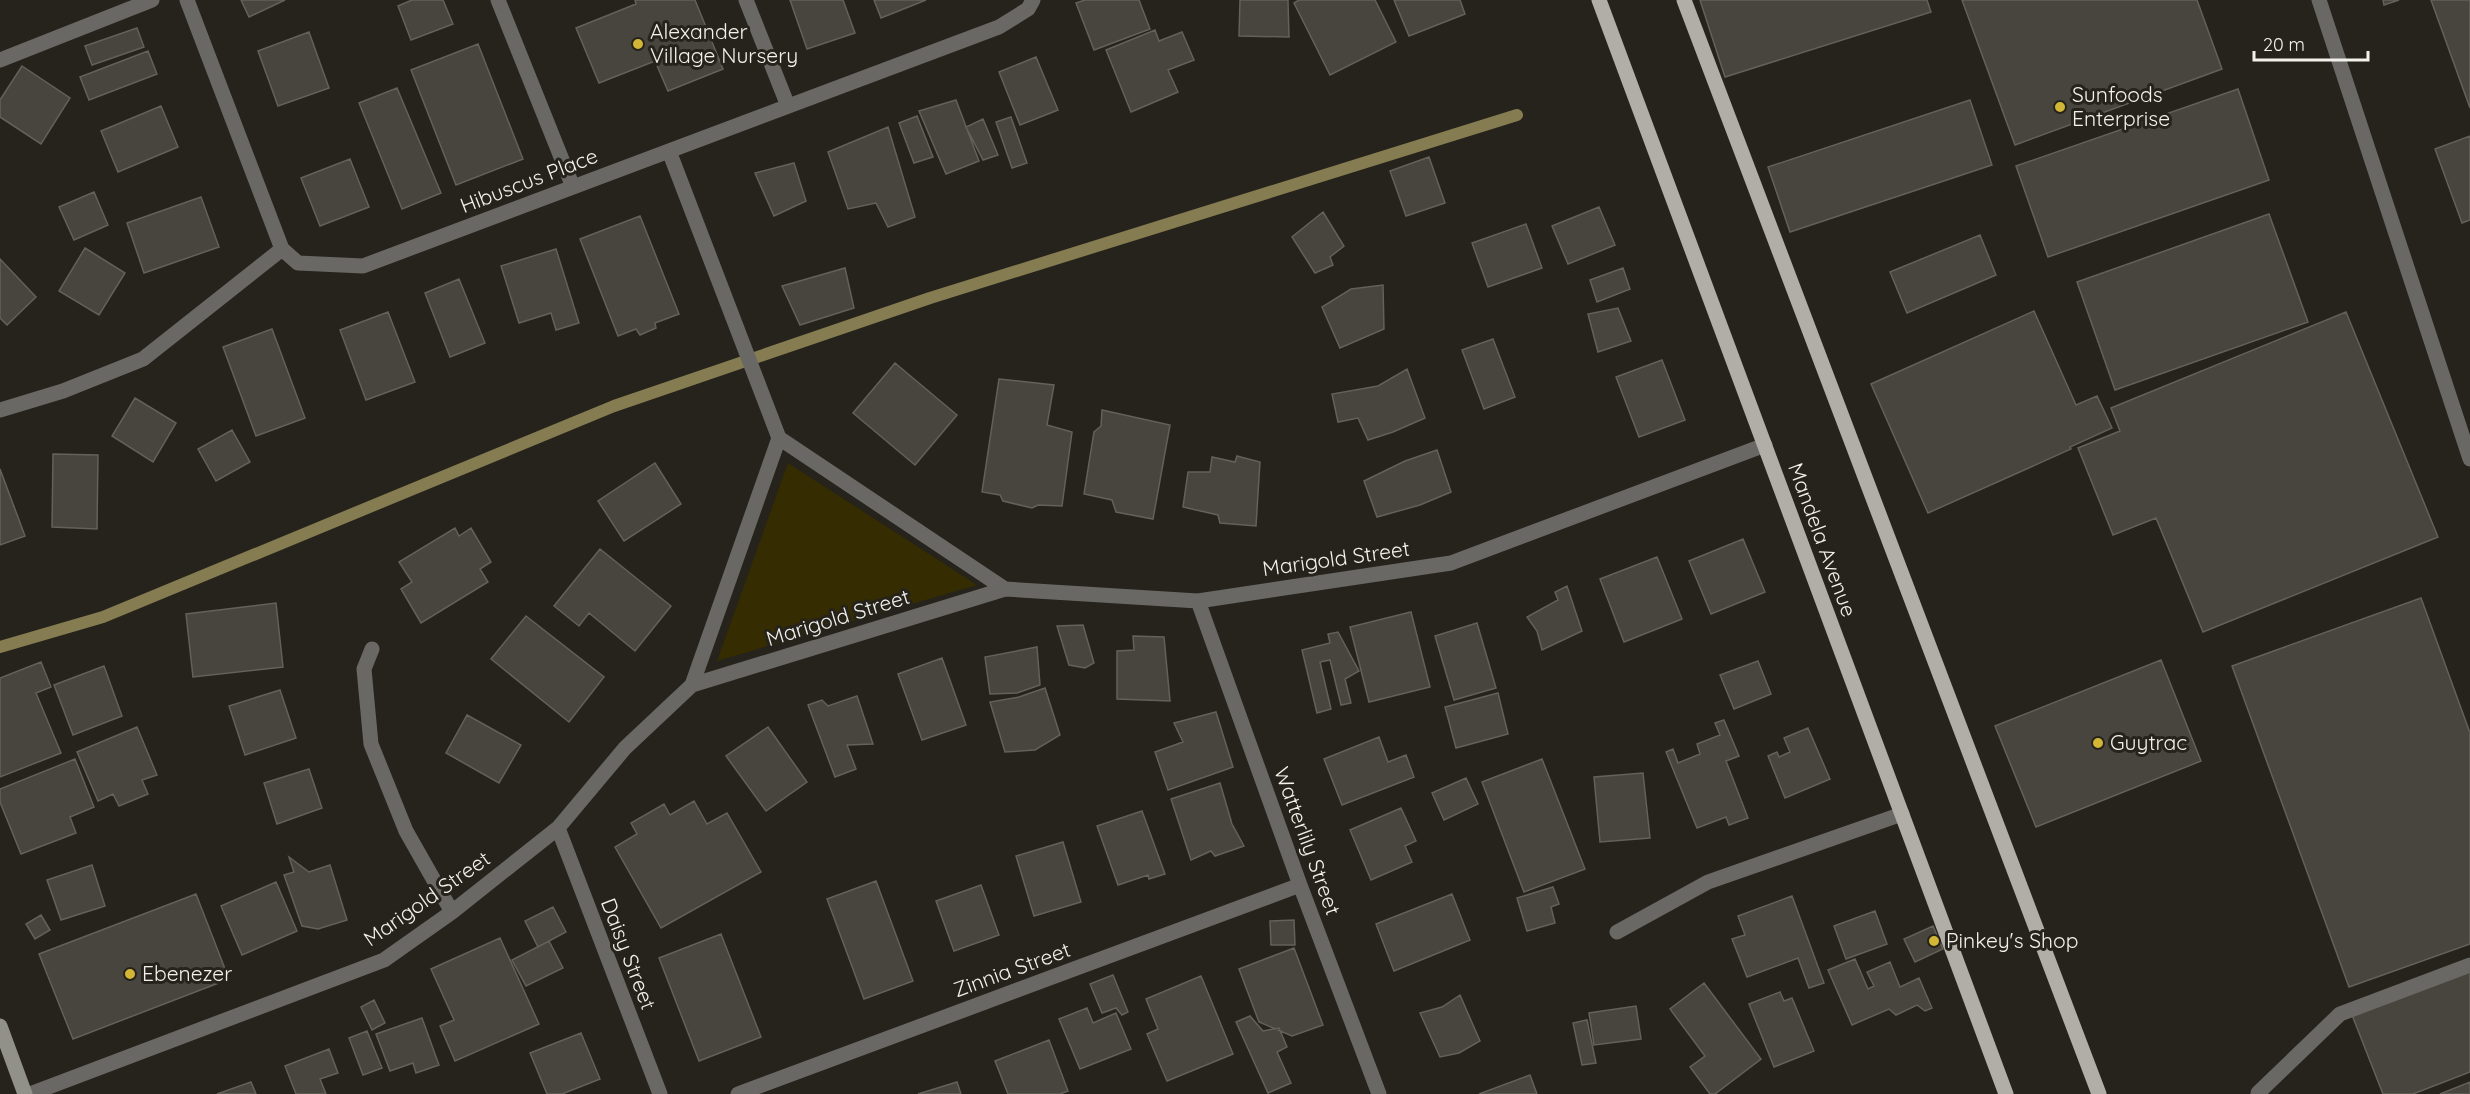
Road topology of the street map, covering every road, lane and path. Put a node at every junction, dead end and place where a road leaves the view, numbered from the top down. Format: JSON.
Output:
{"nodes":[{"id":1,"x":152,"y":0,"type":"edge"},
{"id":2,"x":187,"y":0,"type":"edge"},
{"id":3,"x":498,"y":0,"type":"edge"},
{"id":4,"x":746,"y":0,"type":"edge"},
{"id":5,"x":1033,"y":0,"type":"edge"},
{"id":6,"x":1599,"y":0,"type":"edge"},
{"id":7,"x":1684,"y":0,"type":"edge"},
{"id":8,"x":2319,"y":0,"type":"edge"},
{"id":9,"x":0,"y":60,"type":"edge"},
{"id":10,"x":788,"y":106,"type":"junction"},
{"id":11,"x":669,"y":151,"type":"junction"},
{"id":12,"x":573,"y":187,"type":"junction"},
{"id":13,"x":282,"y":249,"type":"junction"},
{"id":14,"x":0,"y":410,"type":"edge"},
{"id":15,"x":779,"y":438,"type":"junction"},
{"id":16,"x":1765,"y":445,"type":"junction"},
{"id":17,"x":2470,"y":459,"type":"edge"},
{"id":18,"x":1005,"y":589,"type":"junction"},
{"id":19,"x":1198,"y":601,"type":"junction"},
{"id":20,"x":372,"y":649,"type":"dead end"},
{"id":21,"x":692,"y":685,"type":"junction"},
{"id":22,"x":1902,"y":814,"type":"junction"},
{"id":23,"x":558,"y":828,"type":"junction"},
{"id":24,"x":1300,"y":885,"type":"junction"},
{"id":25,"x":452,"y":912,"type":"junction"},
{"id":26,"x":1617,"y":932,"type":"dead end"},
{"id":27,"x":2470,"y":965,"type":"edge"},
{"id":28,"x":0,"y":1026,"type":"edge"},
{"id":29,"x":25,"y":1094,"type":"edge"},
{"id":30,"x":30,"y":1094,"type":"edge"},
{"id":31,"x":660,"y":1094,"type":"edge"},
{"id":32,"x":738,"y":1094,"type":"edge"},
{"id":33,"x":1379,"y":1094,"type":"edge"},
{"id":34,"x":2006,"y":1094,"type":"edge"},
{"id":35,"x":2099,"y":1094,"type":"edge"},
{"id":36,"x":2252,"y":1094,"type":"edge"},
{"id":37,"x":2259,"y":1094,"type":"edge"}],
"edges":[{"from":1,"to":9,"type":"street"},
{"from":2,"to":13,"type":"street"},
{"from":3,"to":12,"type":"street"},
{"from":4,"to":10,"type":"street"},
{"from":5,"to":10,"type":"street","name":"Hibuscus Place"},
{"from":6,"to":16,"type":"main road","name":"Mandela Avenue"},
{"from":7,"to":35,"type":"main road"},
{"from":8,"to":17,"type":"street"},
{"from":10,"to":11,"type":"street","name":"Hibuscus Place"},
{"from":11,"to":12,"type":"street","name":"Hibuscus Place"},
{"from":11,"to":15,"type":"street"},
{"from":12,"to":13,"type":"street","name":"Hibuscus Place"},
{"from":13,"to":14,"type":"street"},
{"from":15,"to":18,"type":"street"},
{"from":15,"to":21,"type":"street"},
{"from":16,"to":19,"type":"street","name":"Marigold Street"},
{"from":16,"to":22,"type":"main road","name":"Mandela Avenue"},
{"from":18,"to":19,"type":"street","name":"Marigold Street"},
{"from":18,"to":21,"type":"street","name":"Marigold Street"},
{"from":19,"to":24,"type":"street","name":"Watterlily Street"},
{"from":20,"to":25,"type":"street"},
{"from":21,"to":23,"type":"street","name":"Marigold Street"},
{"from":22,"to":26,"type":"street"},
{"from":22,"to":34,"type":"main road","name":"Mandela Avenue"},
{"from":23,"to":25,"type":"street","name":"Marigold Street"},
{"from":23,"to":31,"type":"street","name":"Daisy Street"},
{"from":24,"to":32,"type":"street","name":"Zinnia Street"},
{"from":24,"to":33,"type":"street","name":"Watterlily Street"},
{"from":25,"to":30,"type":"street","name":"Marigold Street"},
{"from":27,"to":37,"type":"street"},
{"from":28,"to":29,"type":"street"},
{"from":36,"to":37,"type":"street"}]}
